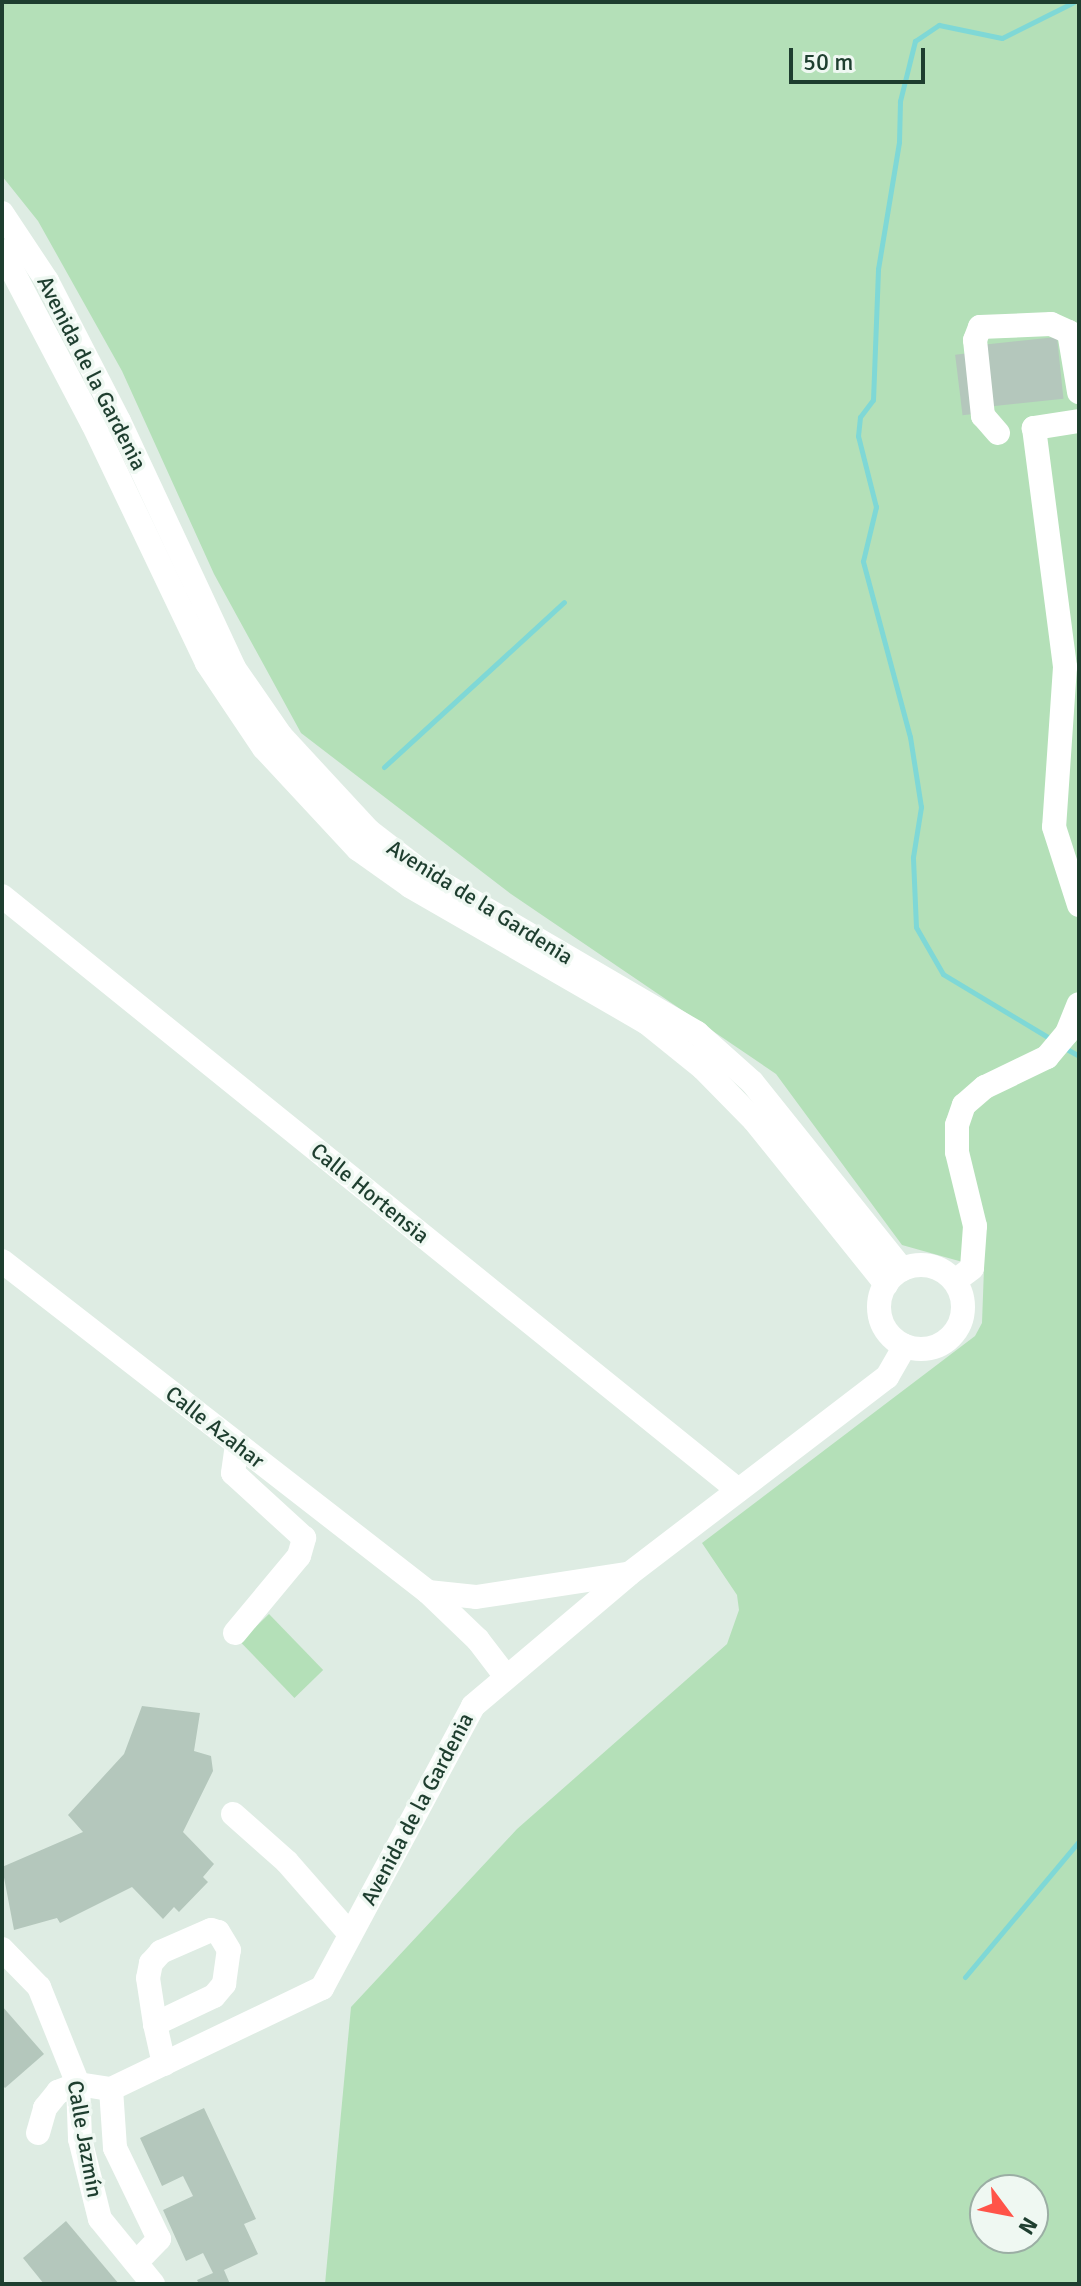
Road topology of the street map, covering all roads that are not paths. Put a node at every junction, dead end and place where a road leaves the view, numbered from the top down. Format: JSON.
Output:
{"nodes":[{"id":1,"x":2,"y":213,"type":"edge"},
{"id":2,"x":2,"y":251,"type":"edge"},
{"id":3,"x":1079,"y":392,"type":"edge"},
{"id":4,"x":104,"y":418,"type":"junction"},
{"id":5,"x":1079,"y":421,"type":"edge"},
{"id":6,"x":998,"y":433,"type":"dead end"},
{"id":7,"x":2,"y":896,"type":"edge"},
{"id":8,"x":1079,"y":905,"type":"edge"},
{"id":9,"x":1079,"y":1004,"type":"edge"},
{"id":10,"x":2,"y":1261,"type":"edge"},
{"id":11,"x":894,"y":1276,"type":"junction"},
{"id":12,"x":955,"y":1281,"type":"junction"},
{"id":13,"x":905,"y":1346,"type":"junction"},
{"id":14,"x":237,"y":1444,"type":"junction"},
{"id":15,"x":738,"y":1490,"type":"junction"},
{"id":16,"x":629,"y":1574,"type":"junction"},
{"id":17,"x":428,"y":1592,"type":"junction"},
{"id":18,"x":235,"y":1633,"type":"dead end"},
{"id":19,"x":504,"y":1674,"type":"junction"},
{"id":20,"x":233,"y":1814,"type":"dead end"},
{"id":21,"x":350,"y":1934,"type":"junction"},
{"id":22,"x":2,"y":1949,"type":"edge"},
{"id":23,"x":155,"y":2024,"type":"dead end"},
{"id":24,"x":164,"y":2064,"type":"junction"},
{"id":25,"x":78,"y":2084,"type":"junction"},
{"id":26,"x":111,"y":2089,"type":"junction"},
{"id":27,"x":38,"y":2133,"type":"dead end"},
{"id":28,"x":136,"y":2263,"type":"junction"},
{"id":29,"x":153,"y":2284,"type":"edge"}],
"edges":[{"from":1,"to":4,"type":"street","name":"Avenida de la Gardenia"},
{"from":2,"to":4,"type":"street","name":"Avenida de la Gardenia"},
{"from":3,"to":6,"type":"street"},
{"from":4,"to":11,"type":"street","name":"Avenida de la Gardenia"},
{"from":5,"to":8,"type":"street"},
{"from":7,"to":15,"type":"street","name":"Calle Hortensia"},
{"from":9,"to":12,"type":"street"},
{"from":10,"to":14,"type":"street","name":"Calle Azahar"},
{"from":11,"to":12,"type":"street"},
{"from":11,"to":13,"type":"street"},
{"from":12,"to":13,"type":"street"},
{"from":13,"to":15,"type":"street","name":"Avenida de la Gardenia"},
{"from":14,"to":17,"type":"street","name":"Calle Azahar"},
{"from":14,"to":18,"type":"street"},
{"from":15,"to":16,"type":"street","name":"Avenida de la Gardenia"},
{"from":16,"to":17,"type":"street"},
{"from":16,"to":19,"type":"street","name":"Avenida de la Gardenia"},
{"from":17,"to":19,"type":"street","name":"Calle Azahar"},
{"from":19,"to":21,"type":"street","name":"Avenida de la Gardenia"},
{"from":20,"to":21,"type":"street"},
{"from":21,"to":24,"type":"street","name":"Avenida de la Gardenia"},
{"from":22,"to":25,"type":"street","name":"Calle Jazmín"},
{"from":23,"to":24,"type":"street"},
{"from":24,"to":26,"type":"street","name":"Avenida de la Gardenia"},
{"from":25,"to":26,"type":"street"},
{"from":25,"to":27,"type":"street"},
{"from":25,"to":28,"type":"street","name":"Calle Jazmín"},
{"from":26,"to":28,"type":"street"},
{"from":28,"to":29,"type":"street","name":"Calle Jazmín"}]}
